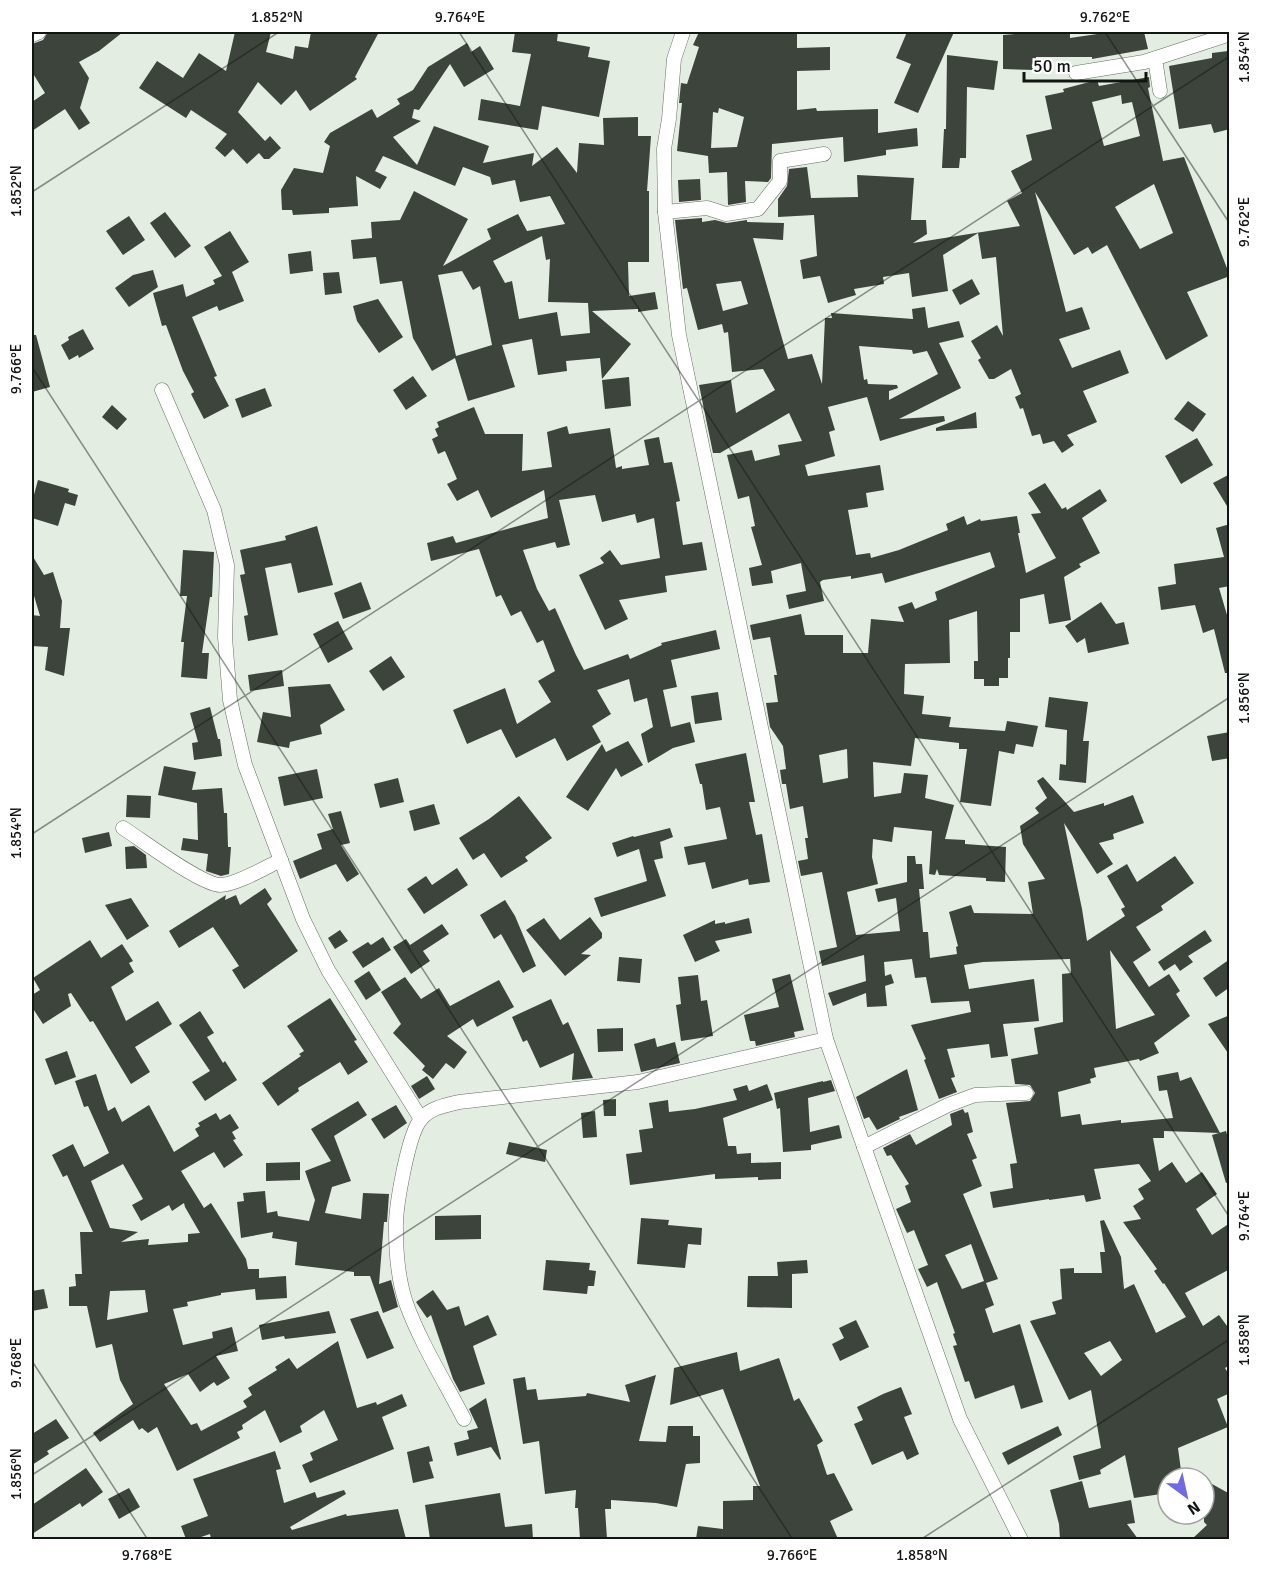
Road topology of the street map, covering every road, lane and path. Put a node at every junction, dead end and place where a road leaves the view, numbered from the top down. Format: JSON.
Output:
{"nodes":[{"id":1,"x":39,"y":32,"type":"edge"},
{"id":2,"x":683,"y":32,"type":"edge"},
{"id":3,"x":1230,"y":34,"type":"edge"},
{"id":4,"x":32,"y":35,"type":"edge"},
{"id":5,"x":1155,"y":59,"type":"junction"},
{"id":6,"x":1076,"y":73,"type":"dead end"},
{"id":7,"x":1160,"y":91,"type":"dead end"},
{"id":8,"x":824,"y":154,"type":"dead end"},
{"id":9,"x":665,"y":212,"type":"junction"},
{"id":10,"x":162,"y":390,"type":"dead end"},
{"id":11,"x":123,"y":828,"type":"dead end"},
{"id":12,"x":281,"y":860,"type":"junction"},
{"id":13,"x":826,"y":1039,"type":"junction"},
{"id":14,"x":1026,"y":1093,"type":"dead end"},
{"id":15,"x":421,"y":1119,"type":"junction"},
{"id":16,"x":864,"y":1147,"type":"junction"},
{"id":17,"x":464,"y":1419,"type":"dead end"},
{"id":18,"x":1021,"y":1539,"type":"edge"}],
"edges":[{"from":1,"to":4,"type":"street"},
{"from":2,"to":9,"type":"street"},
{"from":3,"to":5,"type":"street"},
{"from":5,"to":6,"type":"street"},
{"from":5,"to":7,"type":"street"},
{"from":8,"to":9,"type":"street"},
{"from":9,"to":13,"type":"street"},
{"from":10,"to":12,"type":"street"},
{"from":11,"to":12,"type":"street"},
{"from":12,"to":15,"type":"street"},
{"from":13,"to":15,"type":"street"},
{"from":13,"to":16,"type":"street"},
{"from":14,"to":16,"type":"street"},
{"from":15,"to":17,"type":"street"},
{"from":16,"to":18,"type":"street"}]}
